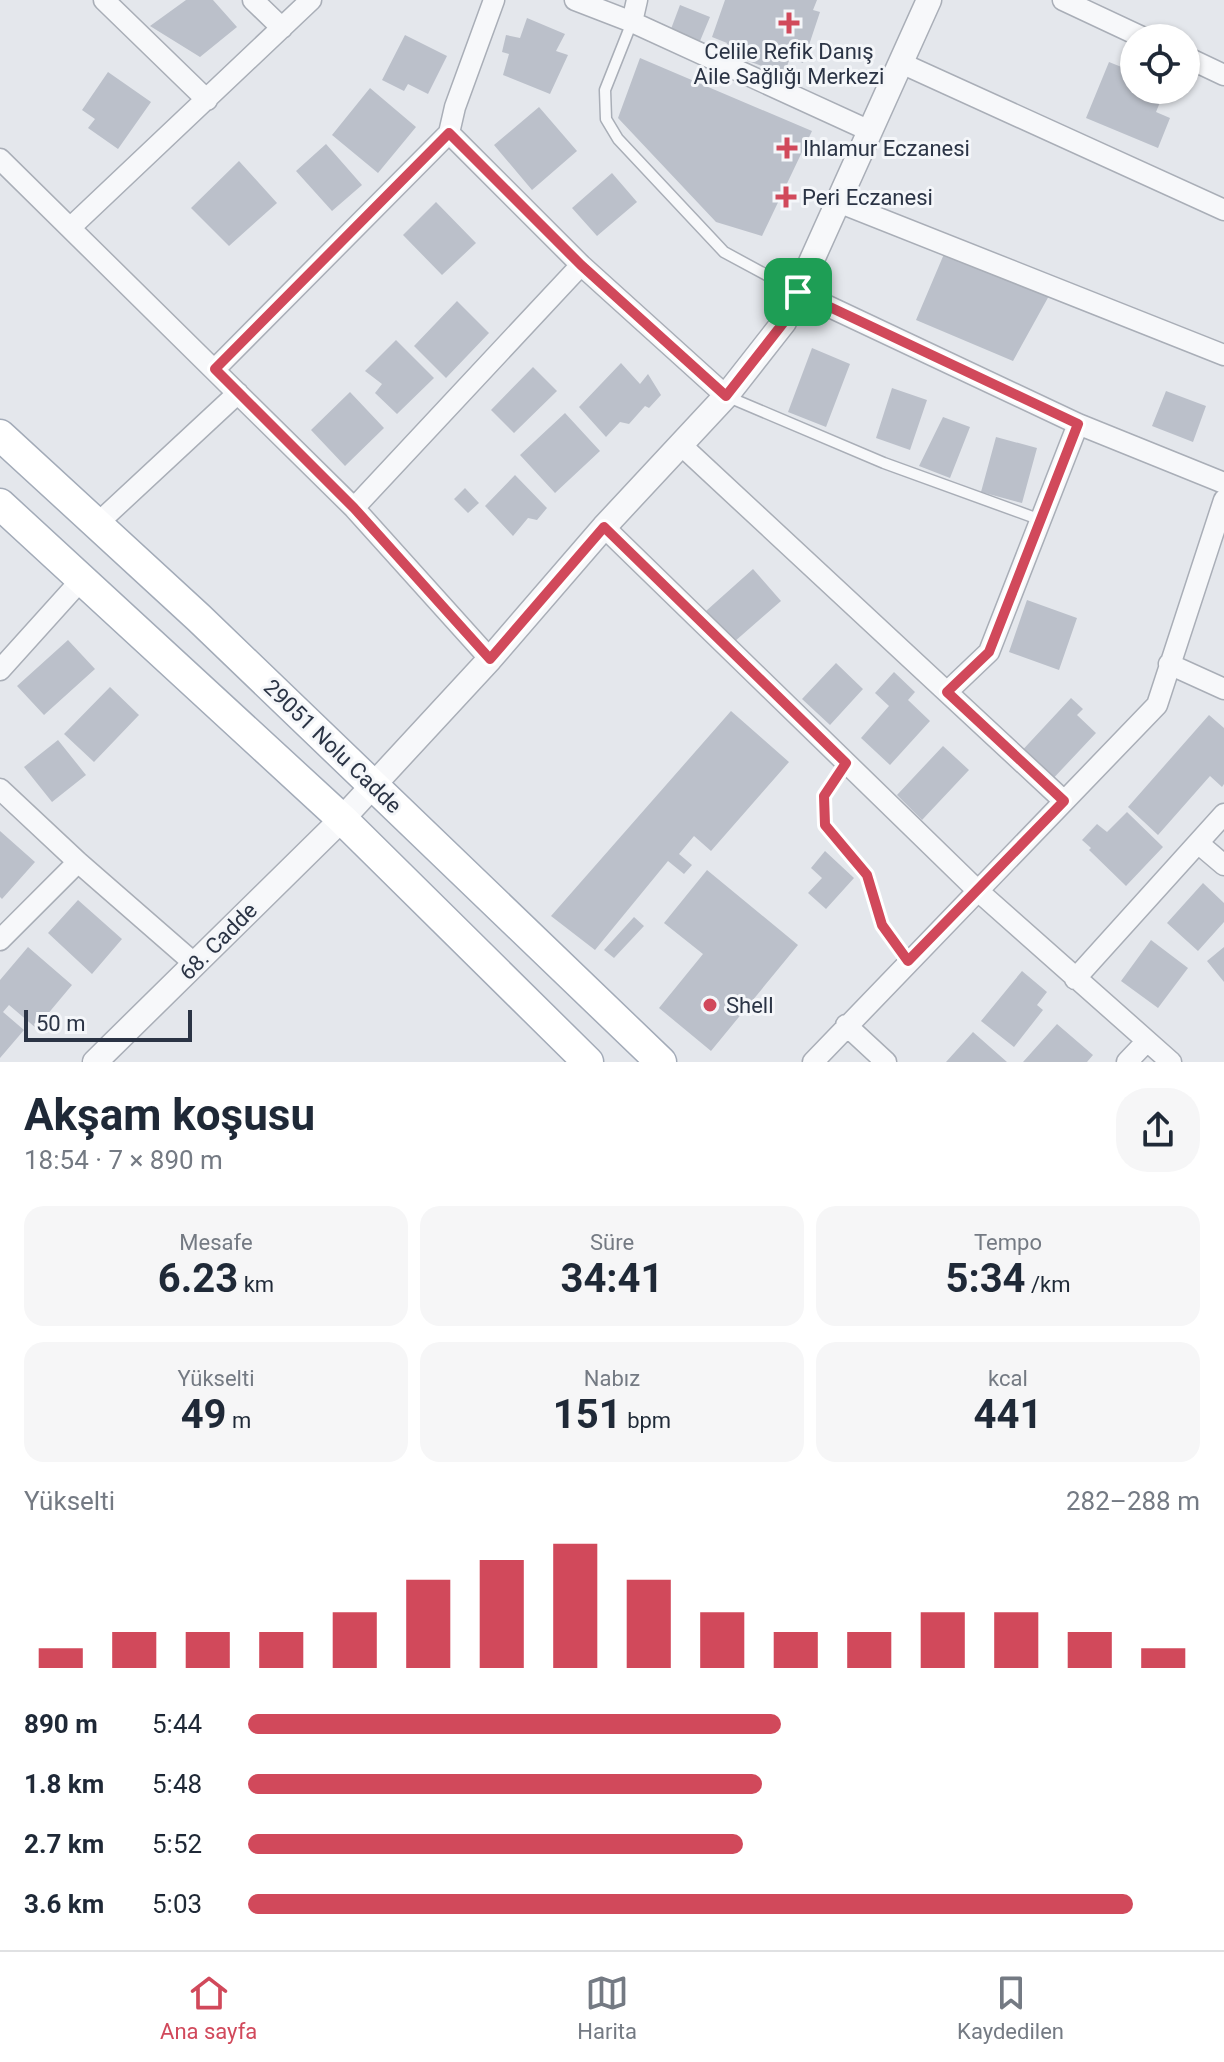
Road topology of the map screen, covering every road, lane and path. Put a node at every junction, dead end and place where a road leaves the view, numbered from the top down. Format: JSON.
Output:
{"nodes":[{"id":1,"x":104,"y":0,"type":"edge"},
{"id":2,"x":253,"y":0,"type":"edge"},
{"id":3,"x":311,"y":0,"type":"edge"},
{"id":4,"x":494,"y":0,"type":"edge"},
{"id":5,"x":575,"y":0,"type":"edge"},
{"id":6,"x":637,"y":0,"type":"edge"},
{"id":7,"x":929,"y":0,"type":"edge"},
{"id":8,"x":1063,"y":0,"type":"edge"},
{"id":9,"x":632,"y":22,"type":"junction"},
{"id":10,"x":1120,"y":27,"type":"edge"},
{"id":11,"x":282,"y":28,"type":"junction"},
{"id":12,"x":901,"y":63,"type":"junction"},
{"id":13,"x":1200,"y":64,"type":"edge"},
{"id":14,"x":1224,"y":75,"type":"edge"},
{"id":15,"x":207,"y":100,"type":"junction"},
{"id":16,"x":870,"y":131,"type":"junction"},
{"id":17,"x":449,"y":133,"type":"junction"},
{"id":18,"x":0,"y":159,"type":"edge"},
{"id":19,"x":838,"y":202,"type":"junction"},
{"id":20,"x":1224,"y":210,"type":"edge"},
{"id":21,"x":70,"y":228,"type":"junction"},
{"id":22,"x":581,"y":265,"type":"junction"},
{"id":23,"x":798,"y":292,"type":"junction"},
{"id":24,"x":1224,"y":355,"type":"edge"},
{"id":25,"x":215,"y":369,"type":"junction"},
{"id":26,"x":238,"y":393,"type":"junction"},
{"id":27,"x":726,"y":396,"type":"junction"},
{"id":28,"x":1078,"y":424,"type":"junction"},
{"id":29,"x":0,"y":435,"type":"edge"},
{"id":30,"x":681,"y":445,"type":"junction"},
{"id":31,"x":1224,"y":483,"type":"edge"},
{"id":32,"x":1224,"y":500,"type":"edge"},
{"id":33,"x":0,"y":504,"type":"edge"},
{"id":34,"x":354,"y":508,"type":"junction"},
{"id":35,"x":1041,"y":520,"type":"junction"},
{"id":36,"x":97,"y":524,"type":"junction"},
{"id":37,"x":604,"y":527,"type":"junction"},
{"id":38,"x":82,"y":579,"type":"junction"},
{"id":39,"x":490,"y":659,"type":"junction"},
{"id":40,"x":1169,"y":664,"type":"junction"},
{"id":41,"x":0,"y":670,"type":"edge"},
{"id":42,"x":1224,"y":689,"type":"edge"},
{"id":43,"x":947,"y":692,"type":"junction"},
{"id":44,"x":846,"y":763,"type":"junction"},
{"id":45,"x":373,"y":784,"type":"junction"},
{"id":46,"x":0,"y":789,"type":"edge"},
{"id":47,"x":1064,"y":801,"type":"junction"},
{"id":48,"x":1224,"y":814,"type":"edge"},
{"id":49,"x":342,"y":819,"type":"junction"},
{"id":50,"x":1198,"y":843,"type":"junction"},
{"id":51,"x":78,"y":862,"type":"junction"},
{"id":52,"x":1224,"y":865,"type":"edge"},
{"id":53,"x":977,"y":890,"type":"junction"},
{"id":54,"x":0,"y":940,"type":"edge"},
{"id":55,"x":908,"y":961,"type":"junction"},
{"id":56,"x":195,"y":964,"type":"junction"},
{"id":57,"x":1075,"y":979,"type":"junction"},
{"id":58,"x":846,"y":1025,"type":"junction"},
{"id":59,"x":1146,"y":1042,"type":"junction"},
{"id":60,"x":95,"y":1062,"type":"edge"},
{"id":61,"x":588,"y":1062,"type":"edge"},
{"id":62,"x":661,"y":1062,"type":"edge"},
{"id":63,"x":813,"y":1062,"type":"edge"},
{"id":64,"x":886,"y":1062,"type":"edge"},
{"id":65,"x":1127,"y":1062,"type":"edge"},
{"id":66,"x":1171,"y":1062,"type":"edge"}],
"edges":[{"from":1,"to":15,"type":"street"},
{"from":2,"to":11,"type":"street"},
{"from":3,"to":11,"type":"street"},
{"from":4,"to":17,"type":"street"},
{"from":5,"to":9,"type":"street"},
{"from":6,"to":9,"type":"street"},
{"from":7,"to":12,"type":"street","name":"68. Cadde"},
{"from":8,"to":10,"type":"street"},
{"from":9,"to":16,"type":"street"},
{"from":9,"to":23,"type":"lane"},
{"from":11,"to":15,"type":"street"},
{"from":12,"to":16,"type":"street","name":"68. Cadde"},
{"from":12,"to":20,"type":"street"},
{"from":13,"to":14,"type":"street"},
{"from":15,"to":21,"type":"street"},
{"from":16,"to":19,"type":"street","name":"68. Cadde"},
{"from":17,"to":22,"type":"street"},
{"from":17,"to":25,"type":"street"},
{"from":18,"to":21,"type":"street"},
{"from":19,"to":23,"type":"street","name":"68. Cadde"},
{"from":19,"to":24,"type":"street"},
{"from":21,"to":25,"type":"street"},
{"from":22,"to":27,"type":"street"},
{"from":22,"to":34,"type":"street"},
{"from":23,"to":27,"type":"street","name":"68. Cadde"},
{"from":23,"to":28,"type":"street"},
{"from":25,"to":26,"type":"street"},
{"from":26,"to":34,"type":"street"},
{"from":26,"to":36,"type":"street"},
{"from":27,"to":30,"type":"street","name":"68. Cadde"},
{"from":27,"to":35,"type":"lane"},
{"from":28,"to":31,"type":"street"},
{"from":28,"to":35,"type":"street"},
{"from":29,"to":36,"type":"main road","name":"29051 Nolu Cadde"},
{"from":30,"to":37,"type":"street","name":"68. Cadde"},
{"from":30,"to":43,"type":"street"},
{"from":32,"to":40,"type":"street"},
{"from":33,"to":38,"type":"main road"},
{"from":34,"to":39,"type":"street"},
{"from":35,"to":43,"type":"street"},
{"from":36,"to":45,"type":"main road","name":"29051 Nolu Cadde"},
{"from":37,"to":39,"type":"street","name":"68. Cadde"},
{"from":37,"to":44,"type":"street"},
{"from":38,"to":41,"type":"street"},
{"from":38,"to":49,"type":"main road"},
{"from":39,"to":45,"type":"street","name":"68. Cadde"},
{"from":40,"to":42,"type":"street"},
{"from":40,"to":47,"type":"street"},
{"from":43,"to":47,"type":"street"},
{"from":44,"to":53,"type":"street"},
{"from":44,"to":55,"type":"lane"},
{"from":45,"to":49,"type":"street","name":"68. Cadde"},
{"from":45,"to":62,"type":"main road","name":"29051 Nolu Cadde"},
{"from":46,"to":51,"type":"street"},
{"from":47,"to":53,"type":"street"},
{"from":48,"to":50,"type":"street"},
{"from":49,"to":56,"type":"street","name":"68. Cadde"},
{"from":49,"to":61,"type":"main road"},
{"from":50,"to":52,"type":"street"},
{"from":50,"to":57,"type":"street"},
{"from":51,"to":54,"type":"street"},
{"from":51,"to":56,"type":"street"},
{"from":53,"to":55,"type":"street"},
{"from":53,"to":57,"type":"street"},
{"from":55,"to":58,"type":"street"},
{"from":56,"to":60,"type":"street","name":"68. Cadde"},
{"from":57,"to":59,"type":"street"},
{"from":58,"to":63,"type":"street"},
{"from":58,"to":64,"type":"street"},
{"from":59,"to":65,"type":"street"},
{"from":59,"to":66,"type":"street"}]}
